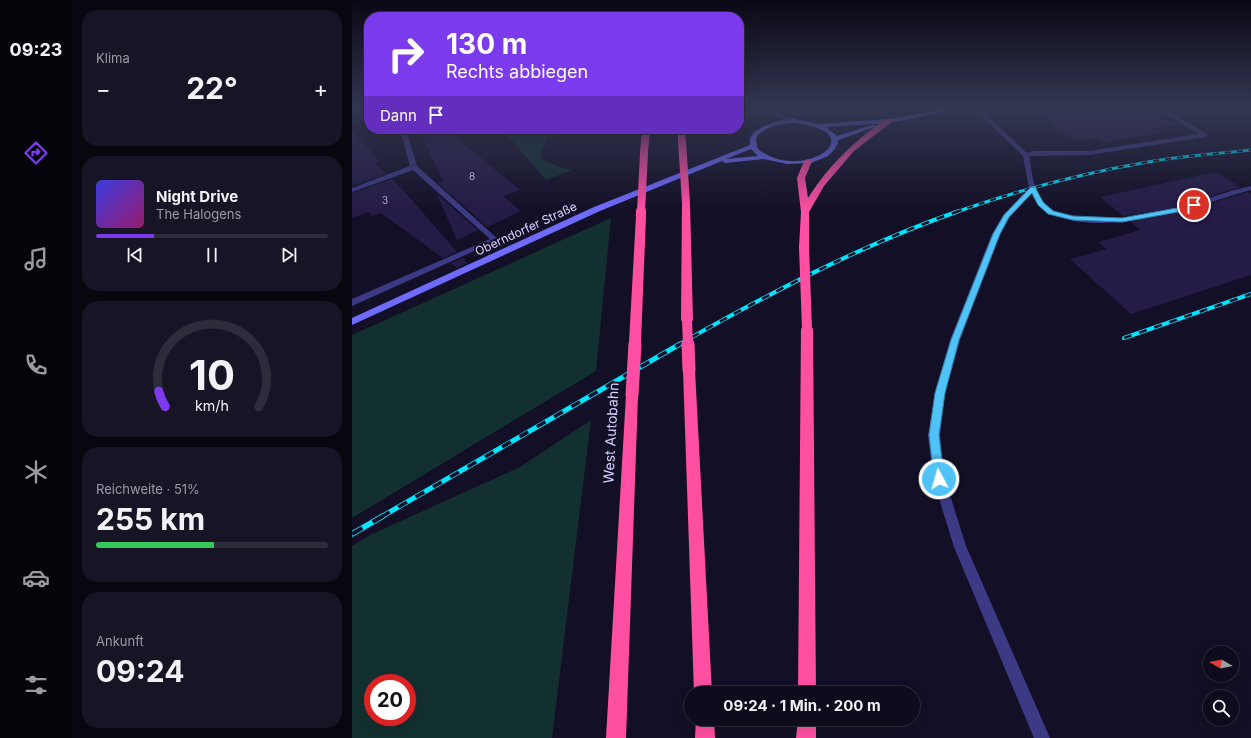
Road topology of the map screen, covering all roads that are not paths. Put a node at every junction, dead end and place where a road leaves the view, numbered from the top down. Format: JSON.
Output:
{"nodes":[{"id":1,"x":407,"y":142,"type":"edge"},
{"id":2,"x":645,"y":142,"type":"edge"},
{"id":3,"x":682,"y":142,"type":"edge"},
{"id":4,"x":752,"y":142,"type":"edge"},
{"id":5,"x":834,"y":142,"type":"edge"},
{"id":6,"x":861,"y":142,"type":"edge"},
{"id":7,"x":1013,"y":142,"type":"edge"},
{"id":8,"x":1157,"y":142,"type":"edge"},
{"id":9,"x":752,"y":146,"type":"junction"},
{"id":10,"x":1026,"y":155,"type":"junction"},
{"id":11,"x":766,"y":157,"type":"junction"},
{"id":12,"x":808,"y":161,"type":"junction"},
{"id":13,"x":712,"y":162,"type":"junction"},
{"id":14,"x":414,"y":168,"type":"junction"},
{"id":15,"x":1033,"y":188,"type":"junction"},
{"id":16,"x":1251,"y":188,"type":"edge"},
{"id":17,"x":352,"y":190,"type":"edge"},
{"id":18,"x":805,"y":212,"type":"junction"},
{"id":19,"x":352,"y":303,"type":"edge"},
{"id":20,"x":352,"y":322,"type":"edge"},
{"id":21,"x":704,"y":686,"type":"edge"},
{"id":22,"x":807,"y":686,"type":"edge"},
{"id":23,"x":705,"y":726,"type":"edge"},
{"id":24,"x":807,"y":726,"type":"edge"},
{"id":25,"x":616,"y":738,"type":"edge"},
{"id":26,"x":706,"y":738,"type":"edge"},
{"id":27,"x":806,"y":738,"type":"edge"},
{"id":28,"x":1042,"y":738,"type":"edge"}],
"edges":[{"from":1,"to":14,"type":"street"},
{"from":2,"to":25,"type":"highway","name":"West Autobahn","bridge":true},
{"from":3,"to":21,"type":"highway","bridge":true},
{"from":4,"to":9,"type":"main road"},
{"from":5,"to":12,"type":"main road"},
{"from":6,"to":18,"type":"highway"},
{"from":7,"to":10,"type":"street"},
{"from":8,"to":10,"type":"street"},
{"from":9,"to":11,"type":"main road"},
{"from":9,"to":13,"type":"main road","name":"Oberndorfer Straße"},
{"from":10,"to":15,"type":"street"},
{"from":11,"to":12,"type":"main road"},
{"from":11,"to":13,"type":"main road","name":"Oberndorfer Straße"},
{"from":12,"to":18,"type":"highway"},
{"from":13,"to":20,"type":"main road","name":"Oberndorfer Straße"},
{"from":14,"to":17,"type":"street"},
{"from":14,"to":19,"type":"street","name":"Oberndorfer Straße"},
{"from":15,"to":16,"type":"street"},
{"from":15,"to":28,"type":"street"},
{"from":18,"to":22,"type":"highway","bridge":true},
{"from":23,"to":26,"type":"highway"},
{"from":24,"to":27,"type":"highway"}]}
